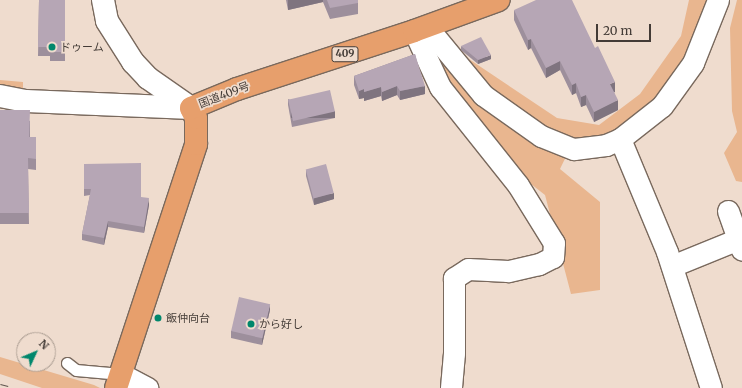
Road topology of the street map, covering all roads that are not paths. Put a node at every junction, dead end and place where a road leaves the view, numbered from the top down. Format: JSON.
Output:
{"nodes":[{"id":1,"x":103,"y":0,"type":"edge"},
{"id":2,"x":499,"y":0,"type":"edge"},
{"id":3,"x":718,"y":0,"type":"edge"},
{"id":4,"x":420,"y":29,"type":"junction"},
{"id":5,"x":0,"y":96,"type":"edge"},
{"id":6,"x":191,"y":108,"type":"junction"},
{"id":7,"x":620,"y":139,"type":"junction"},
{"id":8,"x":728,"y":211,"type":"dead end"},
{"id":9,"x":740,"y":245,"type":"edge"},
{"id":10,"x":672,"y":266,"type":"junction"},
{"id":11,"x":67,"y":363,"type":"dead end"},
{"id":12,"x":118,"y":382,"type":"edge"},
{"id":13,"x":147,"y":388,"type":"edge"},
{"id":14,"x":451,"y":388,"type":"edge"},
{"id":15,"x":711,"y":388,"type":"edge"}],
"edges":[{"from":1,"to":6,"type":"street"},
{"from":2,"to":4,"type":"highway","name":"国道409号","number":"409"},
{"from":3,"to":7,"type":"street"},
{"from":4,"to":6,"type":"highway","name":"国道409号","number":"409"},
{"from":4,"to":7,"type":"street"},
{"from":4,"to":14,"type":"street"},
{"from":5,"to":6,"type":"street"},
{"from":6,"to":12,"type":"highway","name":"国道409号"},
{"from":7,"to":10,"type":"street"},
{"from":8,"to":9,"type":"street"},
{"from":9,"to":10,"type":"street"},
{"from":10,"to":15,"type":"street"},
{"from":11,"to":12,"type":"lane"},
{"from":12,"to":13,"type":"street"}]}
